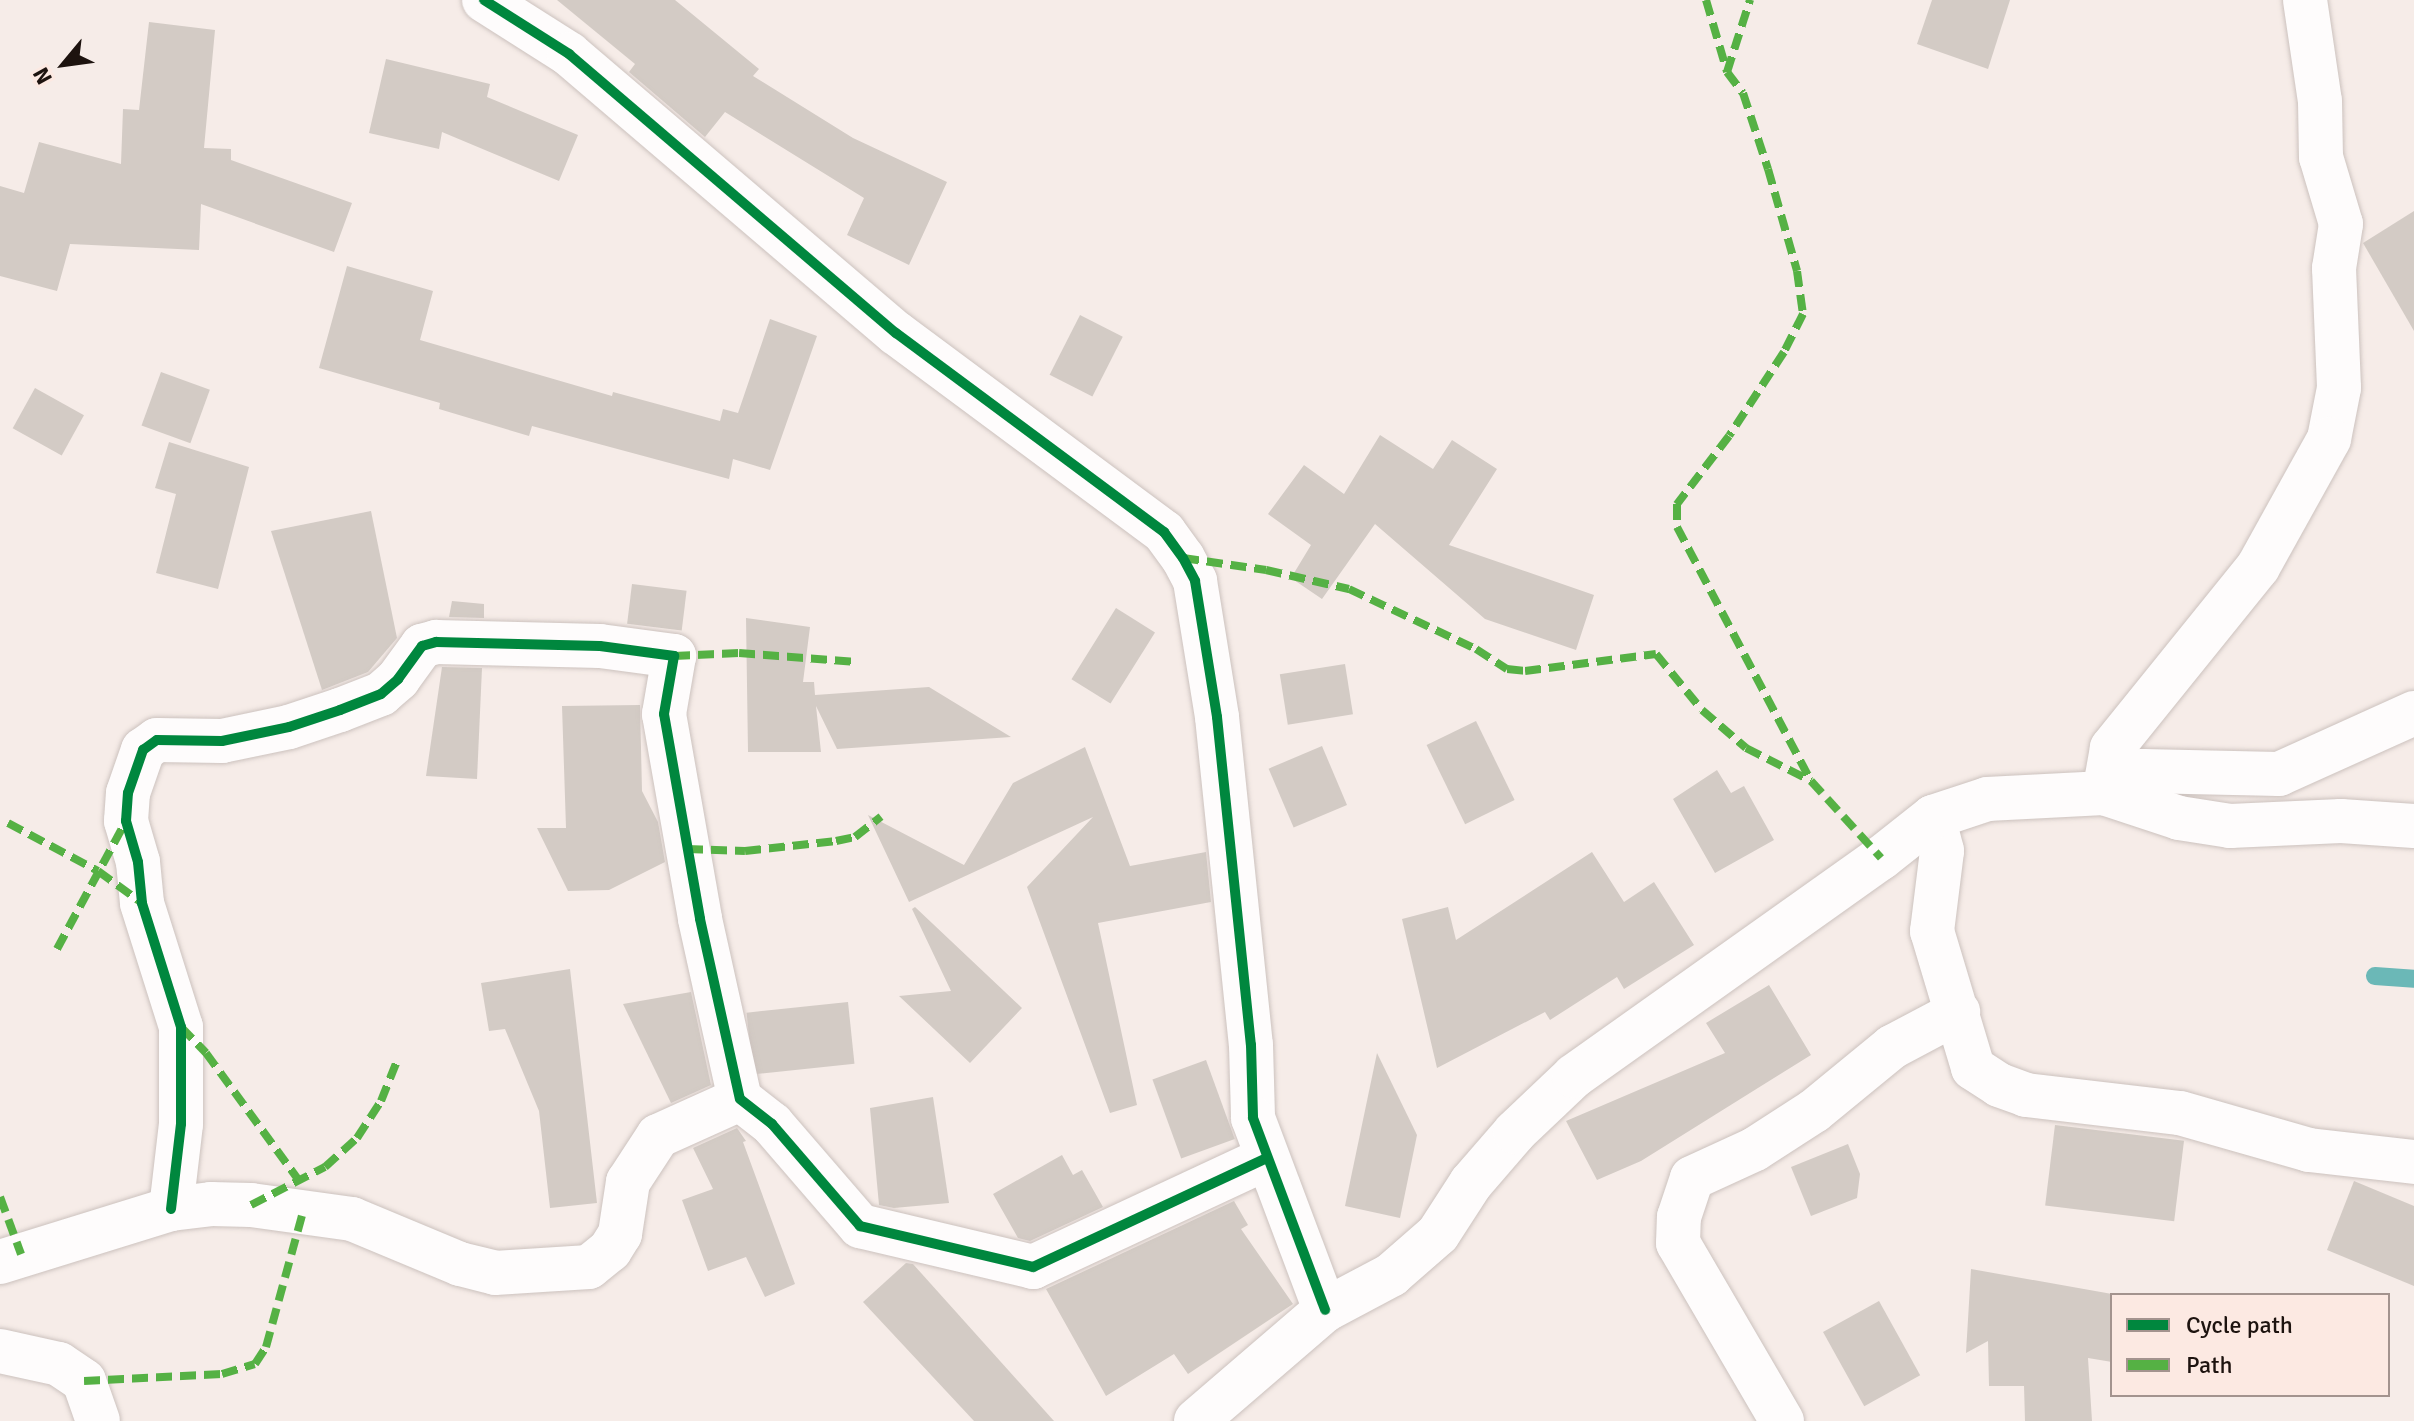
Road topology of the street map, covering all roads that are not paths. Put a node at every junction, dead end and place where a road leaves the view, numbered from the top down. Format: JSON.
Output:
{"nodes":[{"id":1,"x":484,"y":0,"type":"edge"},
{"id":2,"x":2305,"y":0,"type":"edge"},
{"id":3,"x":2414,"y":713,"type":"edge"},
{"id":4,"x":2104,"y":793,"type":"junction"},
{"id":5,"x":1933,"y":817,"type":"junction"},
{"id":6,"x":2414,"y":826,"type":"edge"},
{"id":7,"x":1958,"y":1012,"type":"junction"},
{"id":8,"x":740,"y":1099,"type":"junction"},
{"id":9,"x":1267,"y":1158,"type":"junction"},
{"id":10,"x":2414,"y":1162,"type":"edge"},
{"id":11,"x":171,"y":1209,"type":"junction"},
{"id":12,"x":0,"y":1262,"type":"edge"},
{"id":13,"x":1325,"y":1310,"type":"junction"},
{"id":14,"x":0,"y":1351,"type":"edge"},
{"id":15,"x":98,"y":1421,"type":"edge"},
{"id":16,"x":1196,"y":1421,"type":"edge"},
{"id":17,"x":1782,"y":1421,"type":"edge"}],
"edges":[{"from":1,"to":9,"type":"street"},
{"from":2,"to":4,"type":"street"},
{"from":3,"to":4,"type":"street"},
{"from":4,"to":5,"type":"street"},
{"from":4,"to":6,"type":"street"},
{"from":5,"to":7,"type":"street"},
{"from":5,"to":13,"type":"street"},
{"from":7,"to":10,"type":"street"},
{"from":7,"to":17,"type":"street"},
{"from":8,"to":9,"type":"street"},
{"from":8,"to":11,"type":"street"},
{"from":8,"to":11,"type":"street"},
{"from":9,"to":13,"type":"street"},
{"from":11,"to":12,"type":"street"},
{"from":13,"to":16,"type":"street"},
{"from":14,"to":15,"type":"street"}]}
